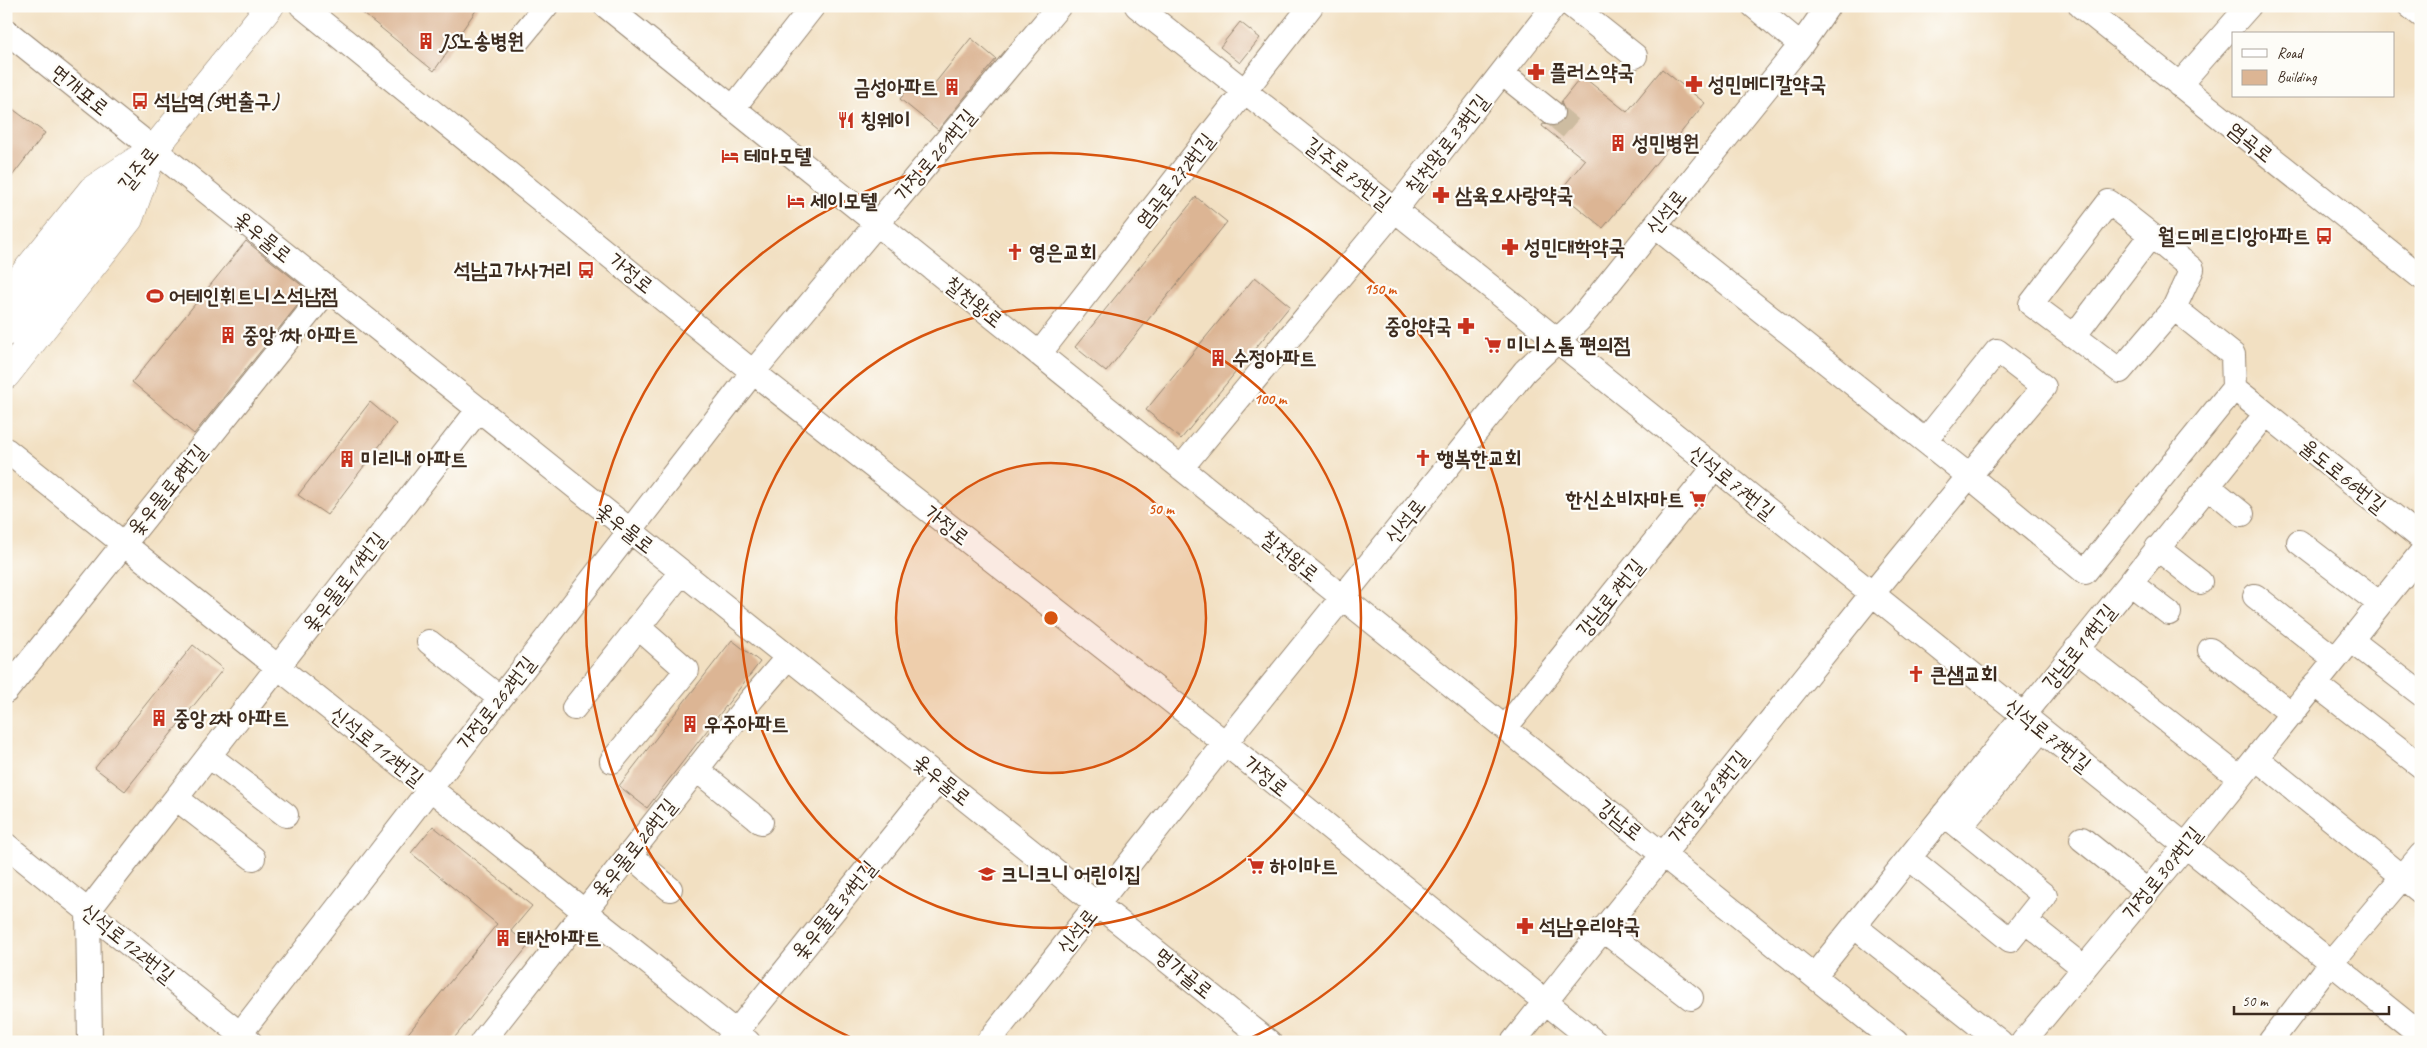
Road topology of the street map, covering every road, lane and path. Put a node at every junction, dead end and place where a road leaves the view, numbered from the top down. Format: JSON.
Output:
{"nodes":[{"id":1,"x":270,"y":6,"type":"edge"},
{"id":2,"x":302,"y":6,"type":"edge"},
{"id":3,"x":546,"y":6,"type":"edge"},
{"id":4,"x":606,"y":6,"type":"edge"},
{"id":5,"x":813,"y":6,"type":"edge"},
{"id":6,"x":1059,"y":6,"type":"edge"},
{"id":7,"x":1137,"y":6,"type":"edge"},
{"id":8,"x":1311,"y":6,"type":"edge"},
{"id":9,"x":1554,"y":6,"type":"edge"},
{"id":10,"x":1572,"y":6,"type":"edge"},
{"id":11,"x":1754,"y":6,"type":"edge"},
{"id":12,"x":1828,"y":6,"type":"edge"},
{"id":13,"x":2081,"y":6,"type":"edge"},
{"id":14,"x":2249,"y":6,"type":"edge"},
{"id":15,"x":2410,"y":6,"type":"edge"},
{"id":16,"x":2421,"y":15,"type":"edge"},
{"id":17,"x":6,"y":31,"type":"edge"},
{"id":18,"x":519,"y":39,"type":"dead end"},
{"id":19,"x":1801,"y":45,"type":"junction"},
{"id":20,"x":1635,"y":56,"type":"dead end"},
{"id":21,"x":1502,"y":74,"type":"junction"},
{"id":22,"x":2179,"y":85,"type":"junction"},
{"id":23,"x":1245,"y":92,"type":"junction"},
{"id":24,"x":733,"y":108,"type":"junction"},
{"id":25,"x":1552,"y":113,"type":"tunnel mouth"},
{"id":26,"x":154,"y":149,"type":"junction"},
{"id":27,"x":1395,"y":210,"type":"junction"},
{"id":28,"x":876,"y":224,"type":"junction"},
{"id":29,"x":1655,"y":226,"type":"junction"},
{"id":30,"x":2151,"y":235,"type":"junction"},
{"id":31,"x":2421,"y":277,"type":"edge"},
{"id":32,"x":328,"y":289,"type":"junction"},
{"id":33,"x":6,"y":296,"type":"edge"},
{"id":34,"x":2174,"y":308,"type":"junction"},
{"id":35,"x":6,"y":332,"type":"edge"},
{"id":36,"x":2074,"y":336,"type":"junction"},
{"id":37,"x":1558,"y":342,"type":"junction"},
{"id":38,"x":1039,"y":354,"type":"junction"},
{"id":39,"x":753,"y":372,"type":"junction"},
{"id":40,"x":6,"y":375,"type":"edge"},
{"id":41,"x":2234,"y":388,"type":"junction"},
{"id":42,"x":478,"y":409,"type":"junction"},
{"id":43,"x":2266,"y":414,"type":"junction"},
{"id":44,"x":1925,"y":441,"type":"junction"},
{"id":45,"x":6,"y":450,"type":"edge"},
{"id":46,"x":1181,"y":468,"type":"junction"},
{"id":47,"x":1714,"y":468,"type":"junction"},
{"id":48,"x":1969,"y":476,"type":"junction"},
{"id":49,"x":2208,"y":486,"type":"junction"},
{"id":50,"x":2242,"y":514,"type":"dead end"},
{"id":51,"x":628,"y":531,"type":"junction"},
{"id":52,"x":2421,"y":538,"type":"edge"},
{"id":53,"x":2299,"y":542,"type":"dead end"},
{"id":54,"x":125,"y":543,"type":"junction"},
{"id":55,"x":2157,"y":548,"type":"junction"},
{"id":56,"x":2421,"y":553,"type":"edge"},
{"id":57,"x":682,"y":572,"type":"junction"},
{"id":58,"x":2200,"y":582,"type":"dead end"},
{"id":59,"x":2130,"y":583,"type":"junction"},
{"id":60,"x":1872,"y":594,"type":"junction"},
{"id":61,"x":2256,"y":596,"type":"dead end"},
{"id":62,"x":1343,"y":598,"type":"junction"},
{"id":63,"x":2380,"y":604,"type":"junction"},
{"id":64,"x":2169,"y":613,"type":"dead end"},
{"id":65,"x":638,"y":627,"type":"junction"},
{"id":66,"x":2351,"y":640,"type":"junction"},
{"id":67,"x":429,"y":642,"type":"dead end"},
{"id":68,"x":2076,"y":649,"type":"junction"},
{"id":69,"x":2210,"y":650,"type":"dead end"},
{"id":70,"x":788,"y":657,"type":"junction"},
{"id":71,"x":2335,"y":659,"type":"junction"},
{"id":72,"x":278,"y":667,"type":"junction"},
{"id":73,"x":2316,"y":684,"type":"junction"},
{"id":74,"x":6,"y":691,"type":"edge"},
{"id":75,"x":2421,"y":694,"type":"edge"},
{"id":76,"x":500,"y":698,"type":"junction"},
{"id":77,"x":574,"y":708,"type":"dead end"},
{"id":78,"x":2292,"y":714,"type":"junction"},
{"id":79,"x":2032,"y":723,"type":"junction"},
{"id":80,"x":1505,"y":728,"type":"junction"},
{"id":81,"x":1225,"y":743,"type":"junction"},
{"id":82,"x":209,"y":756,"type":"junction"},
{"id":83,"x":2256,"y":758,"type":"junction"},
{"id":84,"x":612,"y":761,"type":"dead end"},
{"id":85,"x":2421,"y":766,"type":"edge"},
{"id":86,"x":697,"y":770,"type":"junction"},
{"id":87,"x":940,"y":778,"type":"junction"},
{"id":88,"x":2240,"y":778,"type":"junction"},
{"id":89,"x":430,"y":789,"type":"junction"},
{"id":90,"x":176,"y":798,"type":"junction"},
{"id":91,"x":286,"y":815,"type":"dead end"},
{"id":92,"x":1952,"y":821,"type":"junction"},
{"id":93,"x":761,"y":822,"type":"dead end"},
{"id":94,"x":2082,"y":839,"type":"dead end"},
{"id":95,"x":6,"y":845,"type":"edge"},
{"id":96,"x":2186,"y":845,"type":"junction"},
{"id":97,"x":629,"y":854,"type":"junction"},
{"id":98,"x":1662,"y":854,"type":"junction"},
{"id":99,"x":2421,"y":855,"type":"edge"},
{"id":100,"x":253,"y":858,"type":"dead end"},
{"id":101,"x":1919,"y":866,"type":"dead end"},
{"id":102,"x":2402,"y":877,"type":"junction"},
{"id":103,"x":670,"y":889,"type":"dead end"},
{"id":104,"x":2147,"y":891,"type":"junction"},
{"id":105,"x":2421,"y":892,"type":"edge"},
{"id":106,"x":1098,"y":905,"type":"junction"},
{"id":107,"x":584,"y":910,"type":"junction"},
{"id":108,"x":88,"y":911,"type":"junction"},
{"id":109,"x":2025,"y":921,"type":"junction"},
{"id":110,"x":1854,"y":926,"type":"junction"},
{"id":111,"x":1602,"y":929,"type":"junction"},
{"id":112,"x":2331,"y":962,"type":"junction"},
{"id":113,"x":2084,"y":968,"type":"junction"},
{"id":114,"x":1814,"y":976,"type":"junction"},
{"id":115,"x":1691,"y":998,"type":"dead end"},
{"id":116,"x":1544,"y":1001,"type":"junction"},
{"id":117,"x":2421,"y":1035,"type":"edge"},
{"id":118,"x":245,"y":1038,"type":"edge"},
{"id":119,"x":737,"y":1039,"type":"edge"},
{"id":120,"x":1262,"y":1040,"type":"edge"},
{"id":121,"x":90,"y":1042,"type":"edge"},
{"id":122,"x":482,"y":1042,"type":"edge"},
{"id":123,"x":988,"y":1042,"type":"edge"},
{"id":124,"x":1513,"y":1042,"type":"edge"},
{"id":125,"x":1595,"y":1042,"type":"edge"},
{"id":126,"x":1896,"y":1042,"type":"edge"},
{"id":127,"x":2000,"y":1042,"type":"edge"},
{"id":128,"x":2023,"y":1042,"type":"edge"},
{"id":129,"x":2270,"y":1042,"type":"edge"}],
"edges":[{"from":1,"to":26,"type":"main road","name":"길주로"},
{"from":2,"to":39,"type":"street","name":"가정로"},
{"from":3,"to":18,"type":"street"},
{"from":4,"to":24,"type":"street","name":"칠천왕로"},
{"from":5,"to":24,"type":"street"},
{"from":6,"to":28,"type":"street","name":"가정로261번길"},
{"from":7,"to":23,"type":"street","name":"길주로75번길"},
{"from":8,"to":23,"type":"street","name":"염곡로272번길"},
{"from":9,"to":21,"type":"street","name":"칠천왕로33번길"},
{"from":10,"to":20,"type":"street"},
{"from":11,"to":19,"type":"street"},
{"from":12,"to":19,"type":"street","name":"신석로"},
{"from":13,"to":22,"type":"street","name":"염곡로"},
{"from":14,"to":22,"type":"street"},
{"from":15,"to":16,"type":"street"},
{"from":17,"to":26,"type":"street","name":"면개포로"},
{"from":19,"to":29,"type":"street","name":"신석로"},
{"from":21,"to":25,"type":"street","name":"칠천왕로33번길"},
{"from":21,"to":27,"type":"street","name":"칠천왕로33번길"},
{"from":22,"to":31,"type":"street","name":"염곡로"},
{"from":23,"to":27,"type":"street","name":"길주로75번길"},
{"from":23,"to":38,"type":"street","name":"염곡로272번길"},
{"from":24,"to":28,"type":"street","name":"칠천왕로"},
{"from":26,"to":32,"type":"street","name":"옻우물로"},
{"from":26,"to":33,"type":"main road"},
{"from":26,"to":35,"type":"main road","name":"길주로"},
{"from":26,"to":40,"type":"main road"},
{"from":27,"to":37,"type":"street","name":"길주로75번길"},
{"from":27,"to":46,"type":"street","name":"칠천왕로33번길"},
{"from":28,"to":38,"type":"street","name":"칠천왕로"},
{"from":28,"to":39,"type":"street","name":"가정로261번길"},
{"from":29,"to":37,"type":"street","name":"신석로"},
{"from":29,"to":44,"type":"street"},
{"from":30,"to":34,"type":"street"},
{"from":30,"to":36,"type":"street"},
{"from":30,"to":36,"type":"street"},
{"from":32,"to":42,"type":"street","name":"옻우물로"},
{"from":32,"to":54,"type":"street","name":"옻우물로8번길"},
{"from":34,"to":36,"type":"street"},
{"from":34,"to":41,"type":"street"},
{"from":37,"to":47,"type":"street","name":"신석로77번길"},
{"from":37,"to":62,"type":"street","name":"신석로"},
{"from":38,"to":46,"type":"street","name":"칠천왕로"},
{"from":39,"to":51,"type":"street","name":"가정로262번길"},
{"from":39,"to":81,"type":"street","name":"가정로"},
{"from":41,"to":43,"type":"street","name":"율도로66번길"},
{"from":41,"to":48,"type":"street"},
{"from":42,"to":51,"type":"street","name":"옻우물로"},
{"from":42,"to":72,"type":"street","name":"옻우물로14번길"},
{"from":43,"to":49,"type":"street","name":"강남로19번길"},
{"from":43,"to":52,"type":"street","name":"율도로66번길"},
{"from":44,"to":48,"type":"street"},
{"from":44,"to":48,"type":"street","name":"가정로293번길"},
{"from":45,"to":54,"type":"street","name":"신석로112번길"},
{"from":46,"to":62,"type":"street","name":"칠천왕로"},
{"from":47,"to":60,"type":"street","name":"신석로77번길"},
{"from":47,"to":80,"type":"street","name":"강남로7번길"},
{"from":48,"to":60,"type":"street","name":"가정로293번길"},
{"from":49,"to":50,"type":"street"},
{"from":49,"to":55,"type":"street","name":"강남로19번길"},
{"from":51,"to":57,"type":"street","name":"옻우물로"},
{"from":51,"to":76,"type":"street","name":"가정로262번길"},
{"from":53,"to":63,"type":"street"},
{"from":54,"to":72,"type":"street","name":"신석로112번길"},
{"from":54,"to":74,"type":"street","name":"옻우물로8번길"},
{"from":55,"to":58,"type":"street"},
{"from":55,"to":59,"type":"street","name":"강남로19번길"},
{"from":56,"to":63,"type":"street","name":"가정로307번길"},
{"from":57,"to":65,"type":"street"},
{"from":57,"to":70,"type":"street","name":"옻우물로"},
{"from":59,"to":64,"type":"street"},
{"from":59,"to":68,"type":"street","name":"강남로19번길"},
{"from":60,"to":79,"type":"street","name":"신석로77번길"},
{"from":60,"to":98,"type":"street","name":"가정로293번길"},
{"from":61,"to":71,"type":"street"},
{"from":62,"to":80,"type":"street","name":"강남로"},
{"from":62,"to":81,"type":"street","name":"신석로"},
{"from":63,"to":66,"type":"street","name":"가정로307번길"},
{"from":65,"to":77,"type":"street"},
{"from":65,"to":84,"type":"street"},
{"from":66,"to":71,"type":"street","name":"가정로307번길"},
{"from":66,"to":75,"type":"street"},
{"from":67,"to":76,"type":"street"},
{"from":68,"to":79,"type":"street","name":"강남로19번길"},
{"from":68,"to":88,"type":"street"},
{"from":69,"to":78,"type":"street"},
{"from":70,"to":86,"type":"street","name":"옻우물로26번길"},
{"from":70,"to":87,"type":"street","name":"옻우물로"},
{"from":71,"to":73,"type":"street","name":"가정로307번길"},
{"from":72,"to":82,"type":"street","name":"옻우물로14번길"},
{"from":72,"to":89,"type":"street","name":"신석로112번길"},
{"from":73,"to":78,"type":"street","name":"가정로307번길"},
{"from":73,"to":85,"type":"street"},
{"from":76,"to":89,"type":"street","name":"가정로262번길"},
{"from":78,"to":83,"type":"street","name":"가정로307번길"},
{"from":79,"to":92,"type":"street","name":"강남로19번길"},
{"from":79,"to":96,"type":"street","name":"신석로77번길"},
{"from":80,"to":98,"type":"street","name":"강남로"},
{"from":81,"to":106,"type":"street","name":"신석로"},
{"from":81,"to":116,"type":"street","name":"가정로"},
{"from":82,"to":90,"type":"street","name":"옻우물로14번길"},
{"from":82,"to":91,"type":"street"},
{"from":83,"to":88,"type":"street","name":"가정로307번길"},
{"from":83,"to":102,"type":"street"},
{"from":86,"to":93,"type":"street"},
{"from":86,"to":97,"type":"street","name":"옻우물로26번길"},
{"from":87,"to":106,"type":"street","name":"옻우물로"},
{"from":87,"to":119,"type":"street","name":"옻우물로34번길"},
{"from":88,"to":96,"type":"street","name":"가정로307번길"},
{"from":89,"to":107,"type":"street","name":"신석로112번길"},
{"from":89,"to":118,"type":"street","name":"가정로262번길"},
{"from":90,"to":100,"type":"street"},
{"from":90,"to":108,"type":"street","name":"옻우물로14번길"},
{"from":92,"to":109,"type":"street"},
{"from":92,"to":110,"type":"street","name":"강남로19번길"},
{"from":94,"to":104,"type":"street"},
{"from":95,"to":108,"type":"street","name":"신석로122번길"},
{"from":96,"to":104,"type":"street","name":"가정로307번길"},
{"from":96,"to":112,"type":"street","name":"신석로77번길"},
{"from":97,"to":103,"type":"street"},
{"from":97,"to":107,"type":"street","name":"옻우물로26번길"},
{"from":98,"to":111,"type":"street","name":"가정로293번길"},
{"from":98,"to":114,"type":"street","name":"강남로"},
{"from":99,"to":102,"type":"street"},
{"from":101,"to":109,"type":"street"},
{"from":102,"to":105,"type":"street"},
{"from":102,"to":112,"type":"street"},
{"from":104,"to":113,"type":"street","name":"가정로307번길"},
{"from":106,"to":120,"type":"street","name":"명가골로"},
{"from":106,"to":123,"type":"street","name":"신석로"},
{"from":107,"to":119,"type":"street","name":"신석로112번길"},
{"from":107,"to":122,"type":"street","name":"옻우물로26번길"},
{"from":108,"to":118,"type":"street","name":"신석로122번길"},
{"from":108,"to":121,"type":"street"},
{"from":109,"to":113,"type":"street"},
{"from":110,"to":114,"type":"street","name":"강남로19번길"},
{"from":110,"to":127,"type":"street"},
{"from":111,"to":115,"type":"street"},
{"from":111,"to":116,"type":"street","name":"가정로293번길"},
{"from":112,"to":117,"type":"street","name":"신석로77번길"},
{"from":112,"to":129,"type":"street"},
{"from":113,"to":128,"type":"street","name":"가정로307번길"},
{"from":114,"to":126,"type":"street","name":"강남로"},
{"from":116,"to":124,"type":"street","name":"가정로293번길"},
{"from":116,"to":125,"type":"street","name":"가정로"}]}
